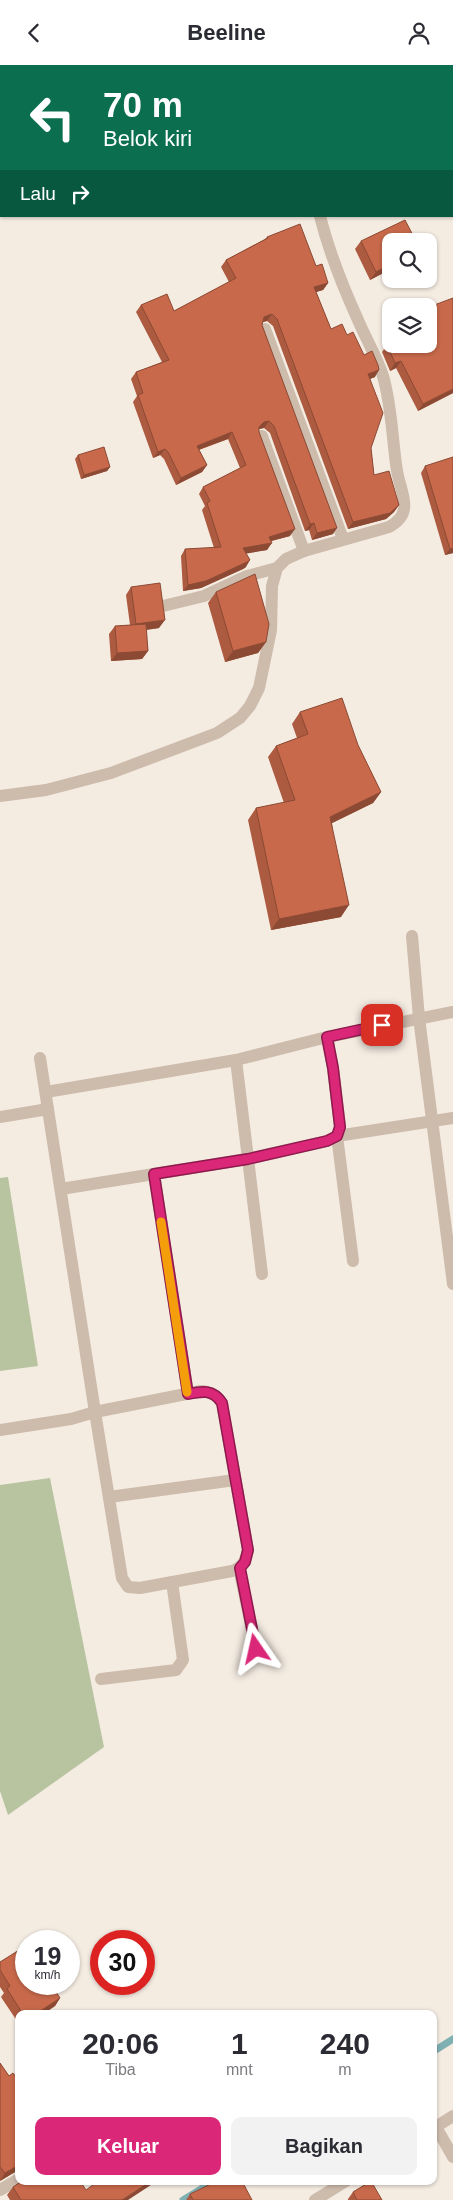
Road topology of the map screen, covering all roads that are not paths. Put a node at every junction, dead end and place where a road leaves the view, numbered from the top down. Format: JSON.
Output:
{"nodes":[{"id":1,"x":320,"y":217,"type":"edge"},
{"id":2,"x":265,"y":329,"type":"edge"},
{"id":3,"x":262,"y":436,"type":"edge"},
{"id":4,"x":343,"y":539,"type":"junction"},
{"id":5,"x":304,"y":551,"type":"junction"},
{"id":6,"x":277,"y":568,"type":"junction"},
{"id":7,"x":163,"y":606,"type":"edge"},
{"id":8,"x":0,"y":796,"type":"edge"},
{"id":9,"x":412,"y":936,"type":"dead end"},
{"id":10,"x":453,"y":1011,"type":"edge"},
{"id":11,"x":419,"y":1018,"type":"junction"},
{"id":12,"x":327,"y":1037,"type":"junction"},
{"id":13,"x":40,"y":1058,"type":"dead end"},
{"id":14,"x":236,"y":1060,"type":"junction"},
{"id":15,"x":46,"y":1092,"type":"junction"},
{"id":16,"x":48,"y":1109,"type":"junction"},
{"id":17,"x":0,"y":1117,"type":"edge"},
{"id":18,"x":453,"y":1118,"type":"edge"},
{"id":19,"x":432,"y":1121,"type":"junction"},
{"id":20,"x":337,"y":1136,"type":"junction"},
{"id":21,"x":248,"y":1159,"type":"junction"},
{"id":22,"x":154,"y":1174,"type":"junction"},
{"id":23,"x":61,"y":1189,"type":"junction"},
{"id":24,"x":353,"y":1261,"type":"dead end"},
{"id":25,"x":262,"y":1273,"type":"dead end"},
{"id":26,"x":453,"y":1284,"type":"edge"},
{"id":27,"x":188,"y":1394,"type":"junction"},
{"id":28,"x":95,"y":1412,"type":"junction"},
{"id":29,"x":0,"y":1430,"type":"edge"},
{"id":30,"x":235,"y":1481,"type":"junction"},
{"id":31,"x":109,"y":1497,"type":"junction"},
{"id":32,"x":240,"y":1568,"type":"junction"},
{"id":33,"x":172,"y":1582,"type":"junction"},
{"id":34,"x":256,"y":1649,"type":"dead end"},
{"id":35,"x":101,"y":1679,"type":"dead end"},
{"id":36,"x":453,"y":2116,"type":"edge"},
{"id":37,"x":437,"y":2126,"type":"edge"},
{"id":38,"x":437,"y":2130,"type":"edge"},
{"id":39,"x":453,"y":2157,"type":"edge"},
{"id":40,"x":15,"y":2181,"type":"edge"},
{"id":41,"x":339,"y":2185,"type":"edge"},
{"id":42,"x":0,"y":2190,"type":"edge"},
{"id":43,"x":315,"y":2200,"type":"edge"}],
"edges":[{"from":1,"to":4,"type":"street"},
{"from":2,"to":4,"type":"street"},
{"from":3,"to":5,"type":"street"},
{"from":4,"to":5,"type":"street"},
{"from":5,"to":6,"type":"street"},
{"from":6,"to":7,"type":"street"},
{"from":6,"to":8,"type":"street"},
{"from":9,"to":11,"type":"street"},
{"from":10,"to":11,"type":"street"},
{"from":11,"to":12,"type":"street"},
{"from":11,"to":19,"type":"street"},
{"from":12,"to":14,"type":"street"},
{"from":12,"to":20,"type":"street"},
{"from":13,"to":15,"type":"street"},
{"from":14,"to":15,"type":"street"},
{"from":14,"to":21,"type":"street"},
{"from":15,"to":16,"type":"street"},
{"from":16,"to":17,"type":"street"},
{"from":16,"to":23,"type":"street"},
{"from":18,"to":19,"type":"street"},
{"from":19,"to":20,"type":"street"},
{"from":19,"to":26,"type":"street"},
{"from":20,"to":21,"type":"street"},
{"from":20,"to":24,"type":"street"},
{"from":21,"to":22,"type":"street"},
{"from":21,"to":25,"type":"street"},
{"from":22,"to":23,"type":"street"},
{"from":22,"to":27,"type":"street"},
{"from":23,"to":28,"type":"street"},
{"from":27,"to":28,"type":"street"},
{"from":27,"to":30,"type":"street"},
{"from":28,"to":29,"type":"street"},
{"from":28,"to":31,"type":"street"},
{"from":30,"to":31,"type":"street"},
{"from":30,"to":32,"type":"street"},
{"from":31,"to":33,"type":"street"},
{"from":32,"to":33,"type":"street"},
{"from":32,"to":34,"type":"street"},
{"from":33,"to":35,"type":"street"},
{"from":36,"to":37,"type":"street"},
{"from":38,"to":39,"type":"street"},
{"from":40,"to":42,"type":"street"},
{"from":41,"to":43,"type":"street"}]}
